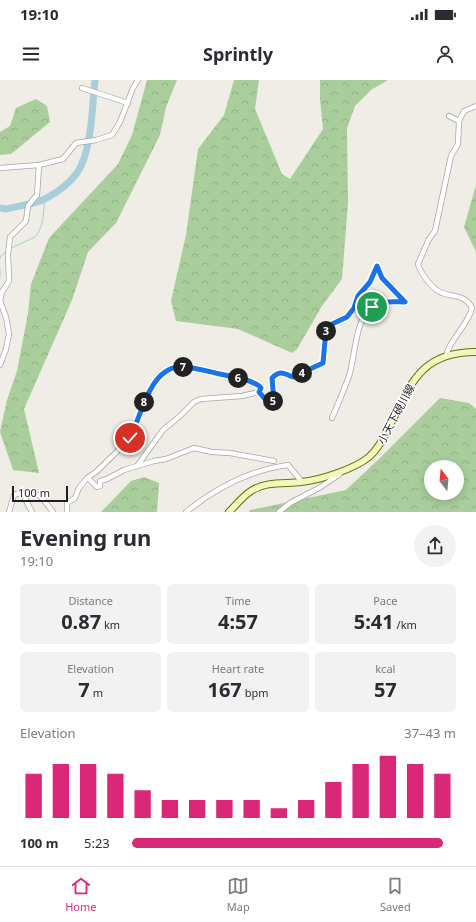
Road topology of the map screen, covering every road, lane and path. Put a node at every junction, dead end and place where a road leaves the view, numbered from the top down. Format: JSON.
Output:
{"nodes":[{"id":1,"x":138,"y":80,"type":"edge"},
{"id":2,"x":82,"y":88,"type":"dead end"},
{"id":3,"x":128,"y":103,"type":"junction"},
{"id":4,"x":476,"y":106,"type":"edge"},
{"id":5,"x":449,"y":116,"type":"dead end"},
{"id":6,"x":459,"y":121,"type":"junction"},
{"id":7,"x":39,"y":165,"type":"junction"},
{"id":8,"x":0,"y":168,"type":"edge"},
{"id":9,"x":476,"y":352,"type":"edge"},
{"id":10,"x":446,"y":356,"type":"junction"},
{"id":11,"x":0,"y":365,"type":"edge"},
{"id":12,"x":259,"y":392,"type":"junction"},
{"id":13,"x":332,"y":418,"type":"dead end"},
{"id":14,"x":356,"y":465,"type":"junction"},
{"id":15,"x":137,"y":466,"type":"junction"},
{"id":16,"x":259,"y":471,"type":"junction"},
{"id":17,"x":88,"y":478,"type":"junction"},
{"id":18,"x":302,"y":482,"type":"junction"},
{"id":19,"x":22,"y":494,"type":"junction"},
{"id":20,"x":9,"y":512,"type":"edge"},
{"id":21,"x":32,"y":512,"type":"edge"},
{"id":22,"x":53,"y":512,"type":"edge"},
{"id":23,"x":67,"y":512,"type":"edge"},
{"id":24,"x":186,"y":512,"type":"edge"},
{"id":25,"x":229,"y":512,"type":"edge"},
{"id":26,"x":279,"y":512,"type":"edge"}],
"edges":[{"from":1,"to":3,"type":"street"},
{"from":2,"to":3,"type":"street"},
{"from":3,"to":7,"type":"street"},
{"from":4,"to":6,"type":"street"},
{"from":5,"to":6,"type":"street"},
{"from":6,"to":10,"type":"street"},
{"from":7,"to":8,"type":"street"},
{"from":7,"to":11,"type":"street"},
{"from":9,"to":10,"type":"main road","name":"小天下硯川線"},
{"from":10,"to":14,"type":"main road","name":"小天下硯川線"},
{"from":12,"to":13,"type":"street"},
{"from":12,"to":15,"type":"street"},
{"from":12,"to":17,"type":"street"},
{"from":14,"to":18,"type":"main road","name":"小天下硯川線"},
{"from":14,"to":26,"type":"street"},
{"from":15,"to":16,"type":"street"},
{"from":15,"to":17,"type":"street"},
{"from":16,"to":18,"type":"street"},
{"from":16,"to":24,"type":"street"},
{"from":17,"to":23,"type":"street"},
{"from":18,"to":25,"type":"main road","name":"小天下硯川線"},
{"from":19,"to":20,"type":"street"},
{"from":19,"to":21,"type":"street"},
{"from":19,"to":22,"type":"street"}]}
